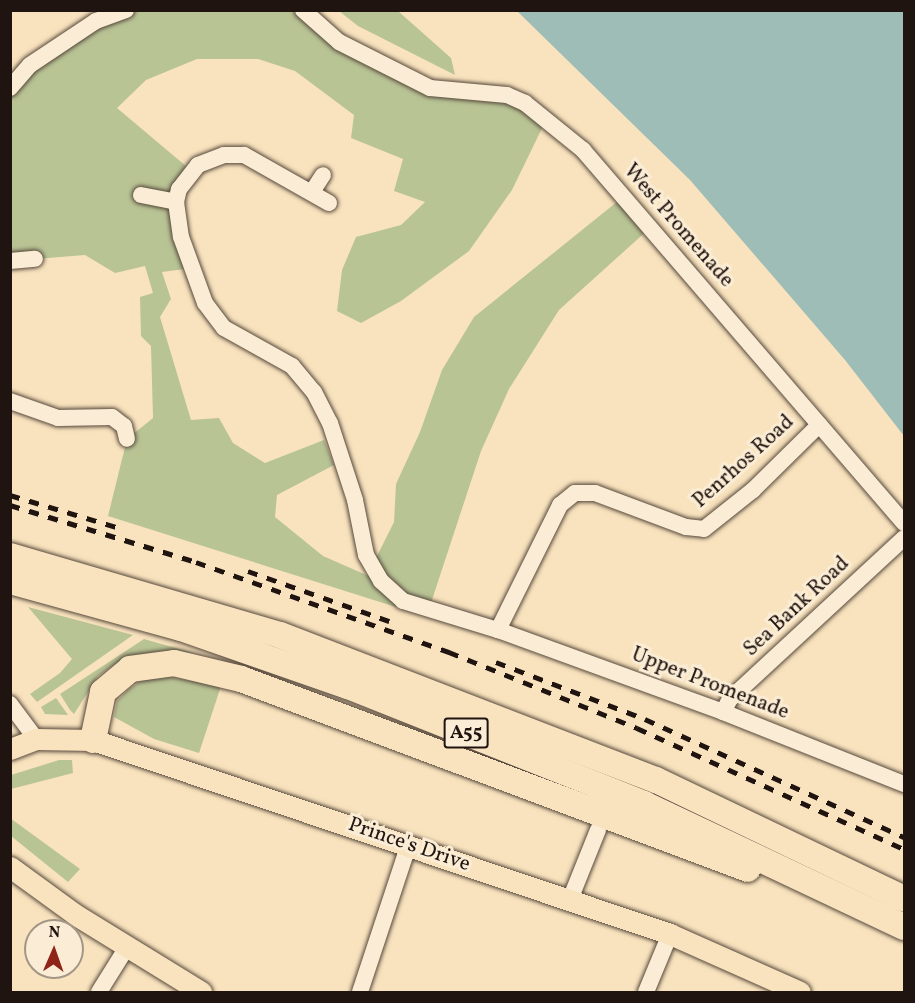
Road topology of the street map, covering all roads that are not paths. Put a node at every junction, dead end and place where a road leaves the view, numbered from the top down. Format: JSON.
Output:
{"nodes":[{"id":1,"x":126,"y":10,"type":"edge"},
{"id":2,"x":303,"y":10,"type":"edge"},
{"id":3,"x":92,"y":16,"type":"edge"},
{"id":4,"x":10,"y":88,"type":"edge"},
{"id":5,"x":323,"y":175,"type":"dead end"},
{"id":6,"x":312,"y":192,"type":"junction"},
{"id":7,"x":141,"y":195,"type":"dead end"},
{"id":8,"x":176,"y":202,"type":"junction"},
{"id":9,"x":328,"y":203,"type":"dead end"},
{"id":10,"x":34,"y":259,"type":"dead end"},
{"id":11,"x":10,"y":261,"type":"edge"},
{"id":12,"x":10,"y":401,"type":"edge"},
{"id":13,"x":819,"y":425,"type":"junction"},
{"id":14,"x":127,"y":439,"type":"dead end"},
{"id":15,"x":904,"y":523,"type":"edge"},
{"id":16,"x":904,"y":538,"type":"edge"},
{"id":17,"x":10,"y":543,"type":"edge"},
{"id":18,"x":10,"y":556,"type":"edge"},
{"id":19,"x":10,"y":581,"type":"edge"},
{"id":20,"x":498,"y":630,"type":"junction"},
{"id":21,"x":280,"y":635,"type":"junction"},
{"id":22,"x":10,"y":704,"type":"edge"},
{"id":23,"x":723,"y":712,"type":"junction"},
{"id":24,"x":36,"y":739,"type":"junction"},
{"id":25,"x":93,"y":740,"type":"junction"},
{"id":26,"x":10,"y":749,"type":"edge"},
{"id":27,"x":904,"y":784,"type":"edge"},
{"id":28,"x":598,"y":830,"type":"dead end"},
{"id":29,"x":409,"y":844,"type":"junction"},
{"id":30,"x":10,"y":867,"type":"edge"},
{"id":31,"x":904,"y":899,"type":"edge"},
{"id":32,"x":569,"y":902,"type":"junction"},
{"id":33,"x":857,"y":902,"type":"junction"},
{"id":34,"x":904,"y":927,"type":"edge"},
{"id":35,"x":670,"y":934,"type":"junction"},
{"id":36,"x":128,"y":947,"type":"junction"},
{"id":37,"x":99,"y":993,"type":"edge"},
{"id":38,"x":201,"y":993,"type":"edge"},
{"id":39,"x":360,"y":993,"type":"edge"},
{"id":40,"x":646,"y":993,"type":"edge"},
{"id":41,"x":800,"y":993,"type":"edge"}],
"edges":[{"from":1,"to":3,"type":"street"},
{"from":2,"to":13,"type":"street","name":"West Promenade"},
{"from":3,"to":4,"type":"street"},
{"from":5,"to":6,"type":"street"},
{"from":6,"to":8,"type":"street"},
{"from":6,"to":9,"type":"street"},
{"from":7,"to":8,"type":"street"},
{"from":8,"to":20,"type":"street","name":"Upper Promenade"},
{"from":10,"to":11,"type":"street"},
{"from":12,"to":14,"type":"street"},
{"from":13,"to":15,"type":"street","name":"West Promenade"},
{"from":13,"to":20,"type":"street","name":"Penrhos Road"},
{"from":16,"to":23,"type":"street","name":"Sea Bank Road"},
{"from":17,"to":21,"type":"highway"},
{"from":18,"to":21,"type":"highway","number":"A55"},
{"from":19,"to":33,"type":"highway","number":"A55"},
{"from":20,"to":23,"type":"street","name":"Upper Promenade"},
{"from":21,"to":31,"type":"highway","number":"A55"},
{"from":22,"to":24,"type":"street"},
{"from":23,"to":27,"type":"street","name":"Upper Promenade"},
{"from":24,"to":25,"type":"main road","name":"Prince's Drive"},
{"from":24,"to":26,"type":"main road","name":"Prince's Drive"},
{"from":25,"to":29,"type":"main road","name":"Prince's Drive"},
{"from":25,"to":33,"type":"highway"},
{"from":28,"to":32,"type":"street"},
{"from":29,"to":32,"type":"main road","name":"Prince's Drive"},
{"from":29,"to":39,"type":"street"},
{"from":30,"to":36,"type":"main road"},
{"from":32,"to":35,"type":"main road","name":"Prince's Drive"},
{"from":33,"to":34,"type":"highway","number":"A55"},
{"from":35,"to":40,"type":"street"},
{"from":35,"to":41,"type":"main road","name":"Prince's Drive"},
{"from":36,"to":37,"type":"street"},
{"from":36,"to":38,"type":"main road"}]}
